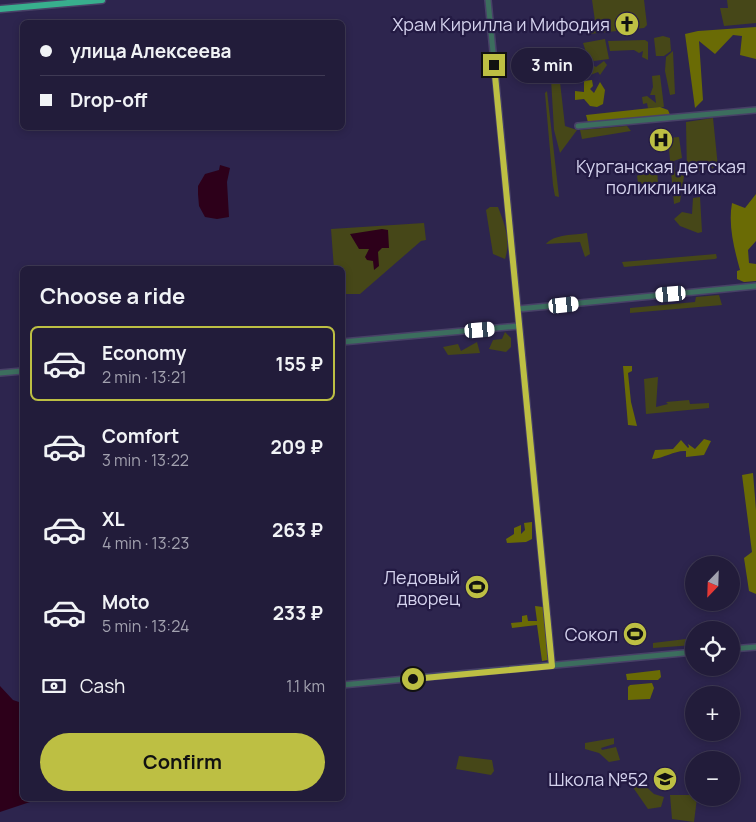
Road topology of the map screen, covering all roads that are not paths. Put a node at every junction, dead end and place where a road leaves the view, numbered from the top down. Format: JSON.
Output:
{"nodes":[{"id":1,"x":102,"y":0,"type":"edge"},
{"id":2,"x":488,"y":0,"type":"edge"},
{"id":3,"x":0,"y":9,"type":"edge"},
{"id":4,"x":756,"y":110,"type":"edge"},
{"id":5,"x":578,"y":126,"type":"dead end"},
{"id":6,"x":756,"y":286,"type":"edge"},
{"id":7,"x":518,"y":309,"type":"junction"},
{"id":8,"x":519,"y":326,"type":"junction"},
{"id":9,"x":345,"y":342,"type":"edge"},
{"id":10,"x":20,"y":371,"type":"edge"},
{"id":11,"x":0,"y":373,"type":"edge"},
{"id":12,"x":756,"y":647,"type":"edge"},
{"id":13,"x":740,"y":648,"type":"edge"},
{"id":14,"x":685,"y":653,"type":"edge"},
{"id":15,"x":552,"y":666,"type":"junction"},
{"id":16,"x":345,"y":685,"type":"edge"}],
"edges":[{"from":1,"to":3,"type":"main road"},
{"from":2,"to":7,"type":"street"},
{"from":4,"to":5,"type":"street"},
{"from":6,"to":7,"type":"street"},
{"from":7,"to":8,"type":"street"},
{"from":8,"to":9,"type":"street"},
{"from":8,"to":15,"type":"street"},
{"from":10,"to":11,"type":"street"},
{"from":12,"to":13,"type":"street"},
{"from":14,"to":15,"type":"street"},
{"from":15,"to":16,"type":"street"}]}
